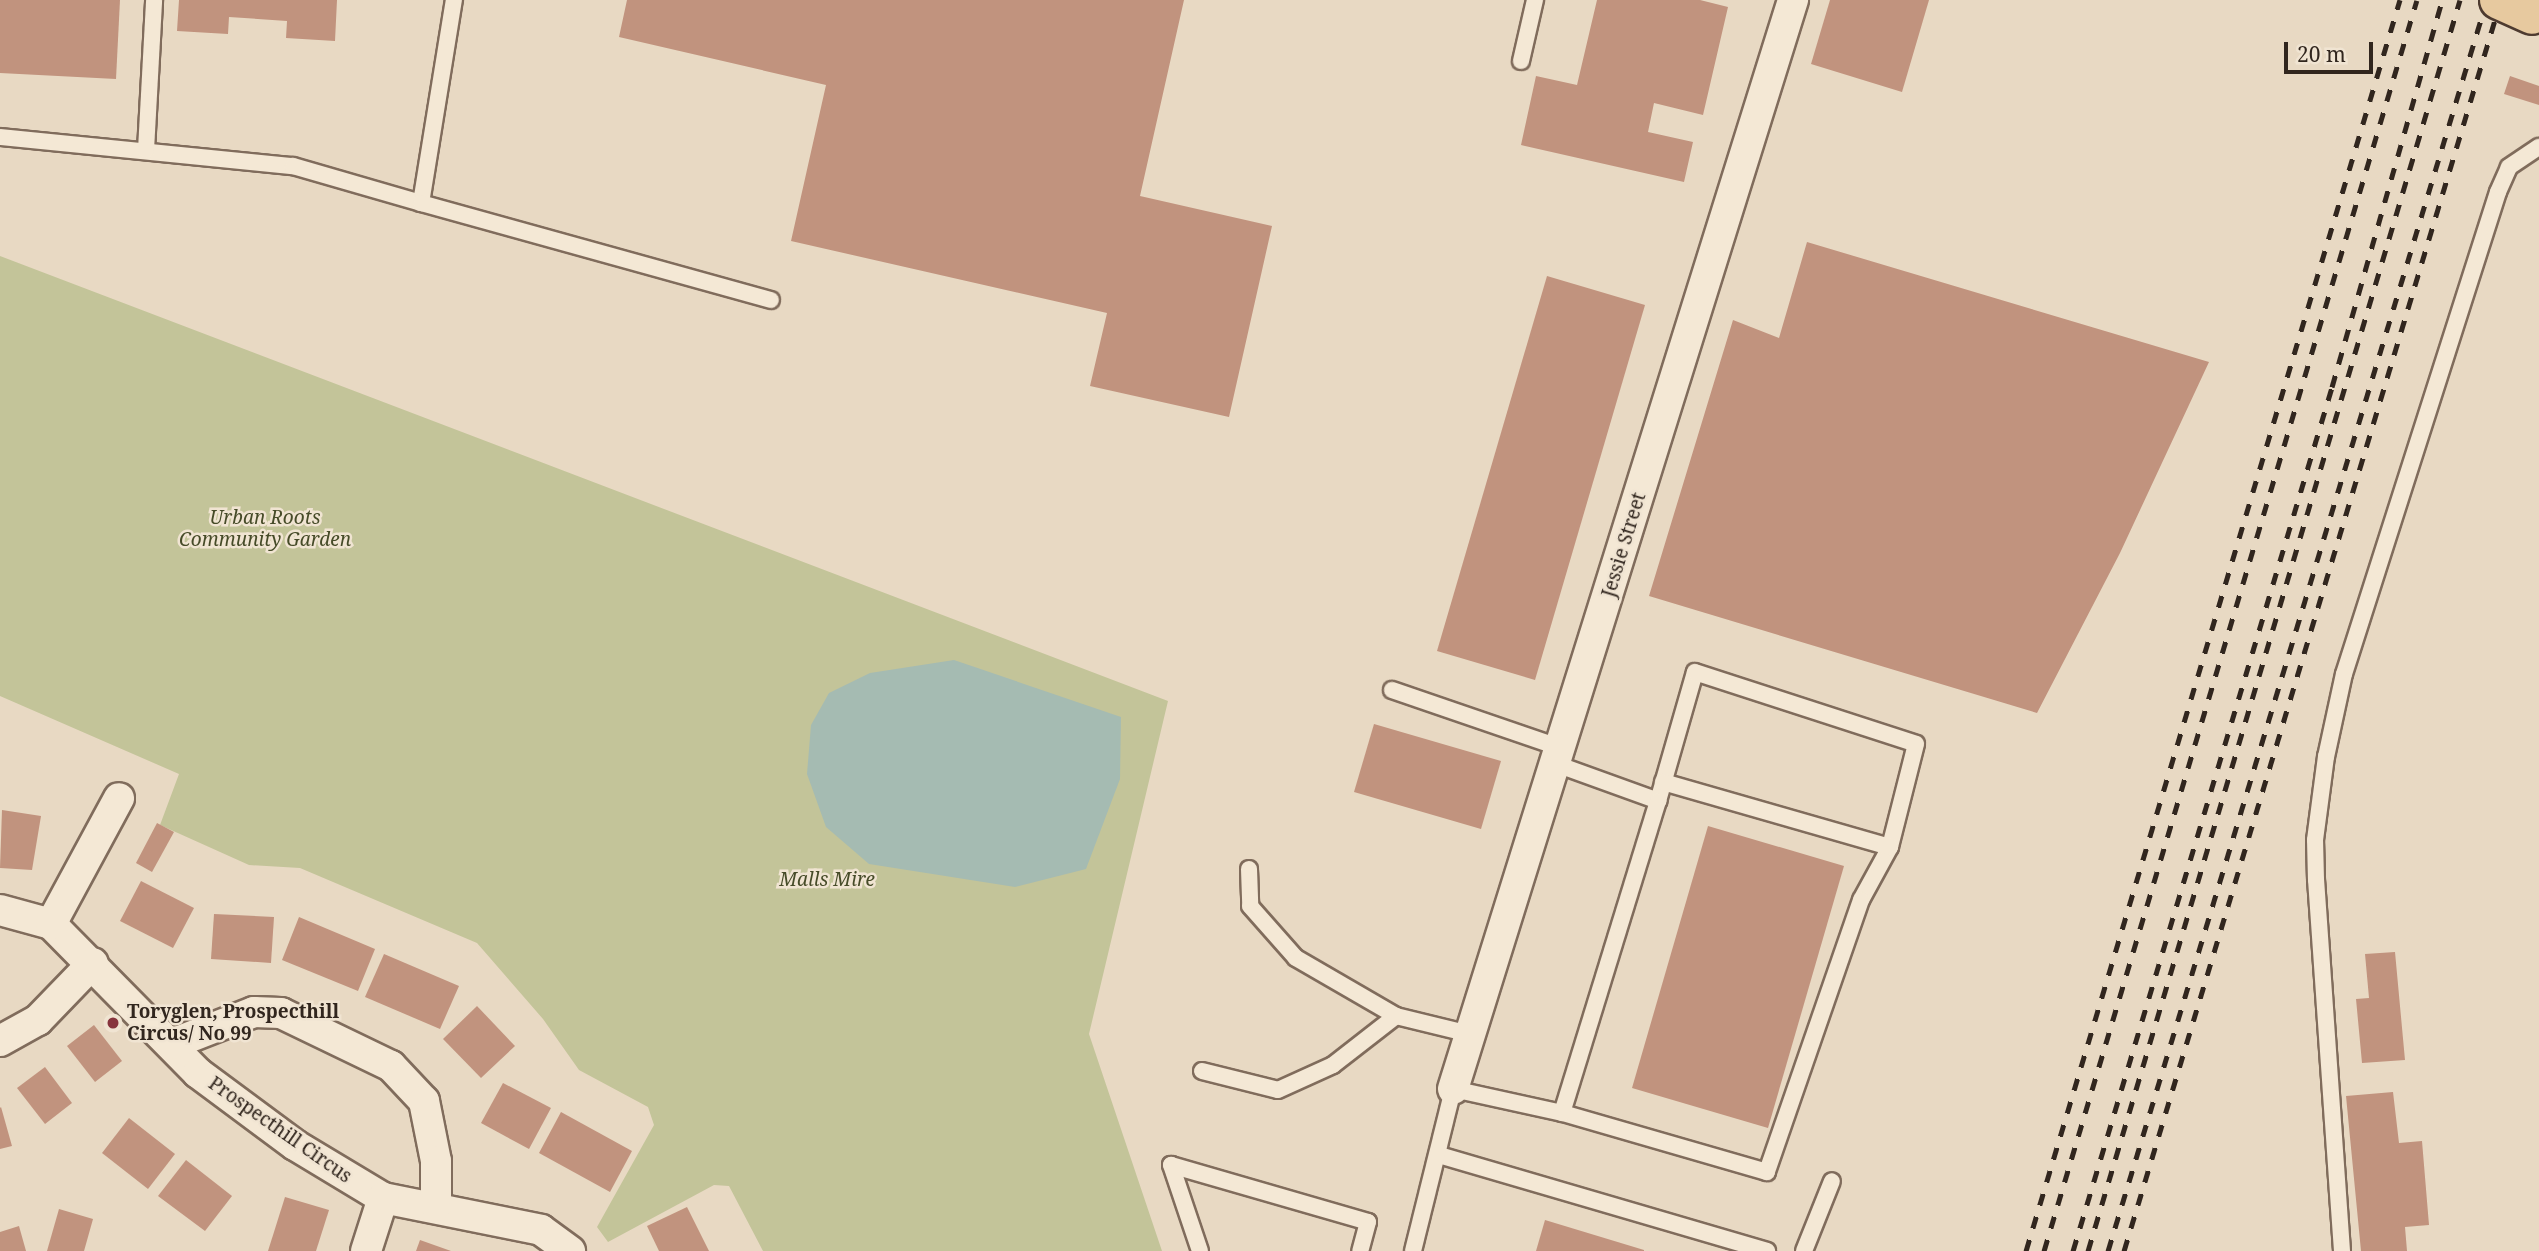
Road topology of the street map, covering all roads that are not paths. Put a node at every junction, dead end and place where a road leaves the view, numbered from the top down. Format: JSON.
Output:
{"nodes":[{"id":1,"x":154,"y":0,"type":"edge"},
{"id":2,"x":454,"y":0,"type":"edge"},
{"id":3,"x":1535,"y":0,"type":"edge"},
{"id":4,"x":1793,"y":0,"type":"edge"},
{"id":5,"x":1521,"y":61,"type":"dead end"},
{"id":6,"x":0,"y":137,"type":"edge"},
{"id":7,"x":2539,"y":147,"type":"edge"},
{"id":8,"x":146,"y":149,"type":"junction"},
{"id":9,"x":421,"y":204,"type":"junction"},
{"id":10,"x":771,"y":300,"type":"dead end"},
{"id":11,"x":1392,"y":690,"type":"dead end"},
{"id":12,"x":1559,"y":756,"type":"junction"},
{"id":13,"x":1663,"y":782,"type":"junction"},
{"id":14,"x":120,"y":798,"type":"dead end"},
{"id":15,"x":1658,"y":801,"type":"junction"},
{"id":16,"x":1890,"y":847,"type":"junction"},
{"id":17,"x":1249,"y":869,"type":"dead end"},
{"id":18,"x":0,"y":910,"type":"edge"},
{"id":19,"x":51,"y":924,"type":"junction"},
{"id":20,"x":93,"y":964,"type":"junction"},
{"id":21,"x":1396,"y":1016,"type":"junction"},
{"id":22,"x":1471,"y":1034,"type":"junction"},
{"id":23,"x":0,"y":1041,"type":"edge"},
{"id":24,"x":172,"y":1044,"type":"junction"},
{"id":25,"x":1202,"y":1071,"type":"dead end"},
{"id":26,"x":1453,"y":1089,"type":"junction"},
{"id":27,"x":1562,"y":1113,"type":"junction"},
{"id":28,"x":1439,"y":1155,"type":"junction"},
{"id":29,"x":1832,"y":1181,"type":"dead end"},
{"id":30,"x":383,"y":1198,"type":"junction"},
{"id":31,"x":436,"y":1206,"type":"junction"},
{"id":32,"x":366,"y":1251,"type":"edge"},
{"id":33,"x":570,"y":1251,"type":"edge"},
{"id":34,"x":1200,"y":1251,"type":"edge"},
{"id":35,"x":1360,"y":1251,"type":"edge"},
{"id":36,"x":1413,"y":1251,"type":"edge"},
{"id":37,"x":1767,"y":1251,"type":"edge"},
{"id":38,"x":1804,"y":1251,"type":"edge"},
{"id":39,"x":2342,"y":1251,"type":"edge"}],
"edges":[{"from":1,"to":8,"type":"lane"},
{"from":2,"to":9,"type":"lane"},
{"from":3,"to":5,"type":"lane"},
{"from":4,"to":12,"type":"street","name":"Jessie Street"},
{"from":6,"to":8,"type":"lane"},
{"from":7,"to":39,"type":"lane"},
{"from":8,"to":9,"type":"lane"},
{"from":9,"to":10,"type":"lane"},
{"from":11,"to":12,"type":"lane"},
{"from":12,"to":15,"type":"lane"},
{"from":12,"to":22,"type":"street","name":"Jessie Street"},
{"from":13,"to":15,"type":"lane"},
{"from":13,"to":16,"type":"lane"},
{"from":13,"to":16,"type":"lane"},
{"from":14,"to":19,"type":"street"},
{"from":15,"to":27,"type":"lane"},
{"from":16,"to":27,"type":"lane"},
{"from":17,"to":21,"type":"lane"},
{"from":18,"to":19,"type":"street","name":"Prospecthill Circus"},
{"from":19,"to":20,"type":"street","name":"Prospecthill Circus"},
{"from":20,"to":23,"type":"street"},
{"from":20,"to":24,"type":"street","name":"Prospecthill Circus"},
{"from":21,"to":22,"type":"lane"},
{"from":21,"to":25,"type":"lane"},
{"from":22,"to":26,"type":"street","name":"Jessie Street"},
{"from":24,"to":30,"type":"street","name":"Prospecthill Circus"},
{"from":24,"to":31,"type":"street"},
{"from":26,"to":27,"type":"lane"},
{"from":26,"to":28,"type":"lane"},
{"from":28,"to":36,"type":"lane"},
{"from":28,"to":37,"type":"lane"},
{"from":29,"to":38,"type":"lane"},
{"from":30,"to":31,"type":"street","name":"Prospecthill Circus"},
{"from":30,"to":32,"type":"street"},
{"from":31,"to":33,"type":"street","name":"Prospecthill Circus"},
{"from":34,"to":35,"type":"lane"}]}
